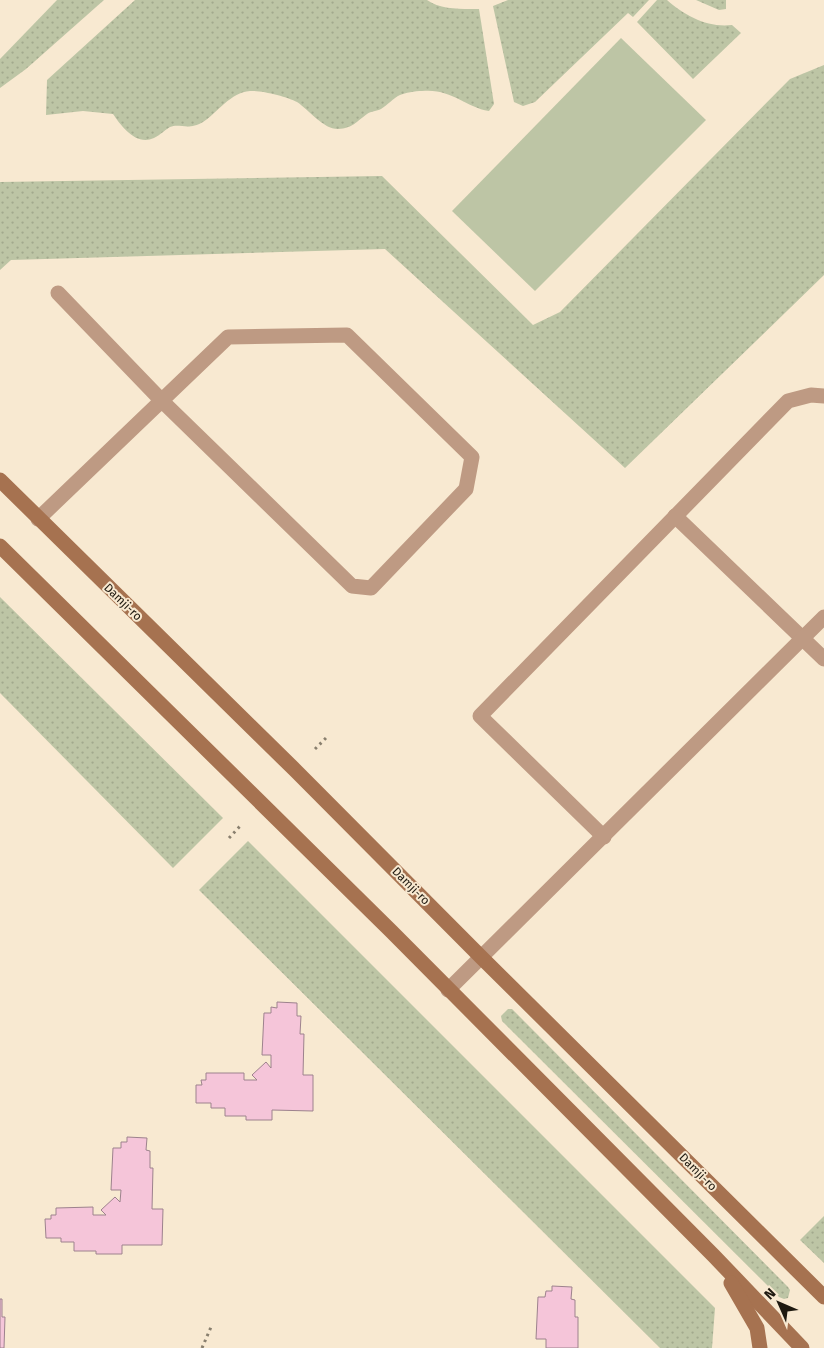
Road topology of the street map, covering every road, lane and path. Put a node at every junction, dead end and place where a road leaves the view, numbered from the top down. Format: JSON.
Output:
{"nodes":[{"id":1,"x":58,"y":293,"type":"dead end"},
{"id":2,"x":824,"y":396,"type":"edge"},
{"id":3,"x":162,"y":401,"type":"junction"},
{"id":4,"x":0,"y":480,"type":"edge"},
{"id":5,"x":676,"y":516,"type":"junction"},
{"id":6,"x":38,"y":519,"type":"junction"},
{"id":7,"x":0,"y":546,"type":"edge"},
{"id":8,"x":824,"y":617,"type":"edge"},
{"id":9,"x":803,"y":638,"type":"junction"},
{"id":10,"x":824,"y":659,"type":"edge"},
{"id":11,"x":328,"y":736,"type":"dead end"},
{"id":12,"x":315,"y":749,"type":"dead end"},
{"id":13,"x":242,"y":824,"type":"dead end"},
{"id":14,"x":604,"y":837,"type":"junction"},
{"id":15,"x":229,"y":838,"type":"dead end"},
{"id":16,"x":481,"y":958,"type":"junction"},
{"id":17,"x":448,"y":990,"type":"junction"},
{"id":18,"x":714,"y":1256,"type":"junction"},
{"id":19,"x":822,"y":1295,"type":"edge"},
{"id":20,"x":211,"y":1327,"type":"dead end"},
{"id":21,"x":202,"y":1348,"type":"edge"},
{"id":22,"x":760,"y":1348,"type":"edge"},
{"id":23,"x":802,"y":1348,"type":"edge"}],
"edges":[{"from":1,"to":3,"type":"street"},
{"from":2,"to":5,"type":"street"},
{"from":3,"to":3,"type":"street"},
{"from":3,"to":6,"type":"street"},
{"from":4,"to":6,"type":"street","name":"Damji-ro"},
{"from":5,"to":9,"type":"street"},
{"from":5,"to":14,"type":"street"},
{"from":6,"to":16,"type":"street","name":"Damji-ro"},
{"from":7,"to":17,"type":"street"},
{"from":8,"to":9,"type":"street"},
{"from":9,"to":10,"type":"street"},
{"from":9,"to":14,"type":"street"},
{"from":11,"to":12,"type":"path"},
{"from":13,"to":15,"type":"path"},
{"from":14,"to":16,"type":"street"},
{"from":16,"to":17,"type":"street"},
{"from":16,"to":19,"type":"street","name":"Damji-ro"},
{"from":17,"to":18,"type":"street"},
{"from":18,"to":22,"type":"street"},
{"from":18,"to":23,"type":"street"},
{"from":20,"to":21,"type":"path"}]}
